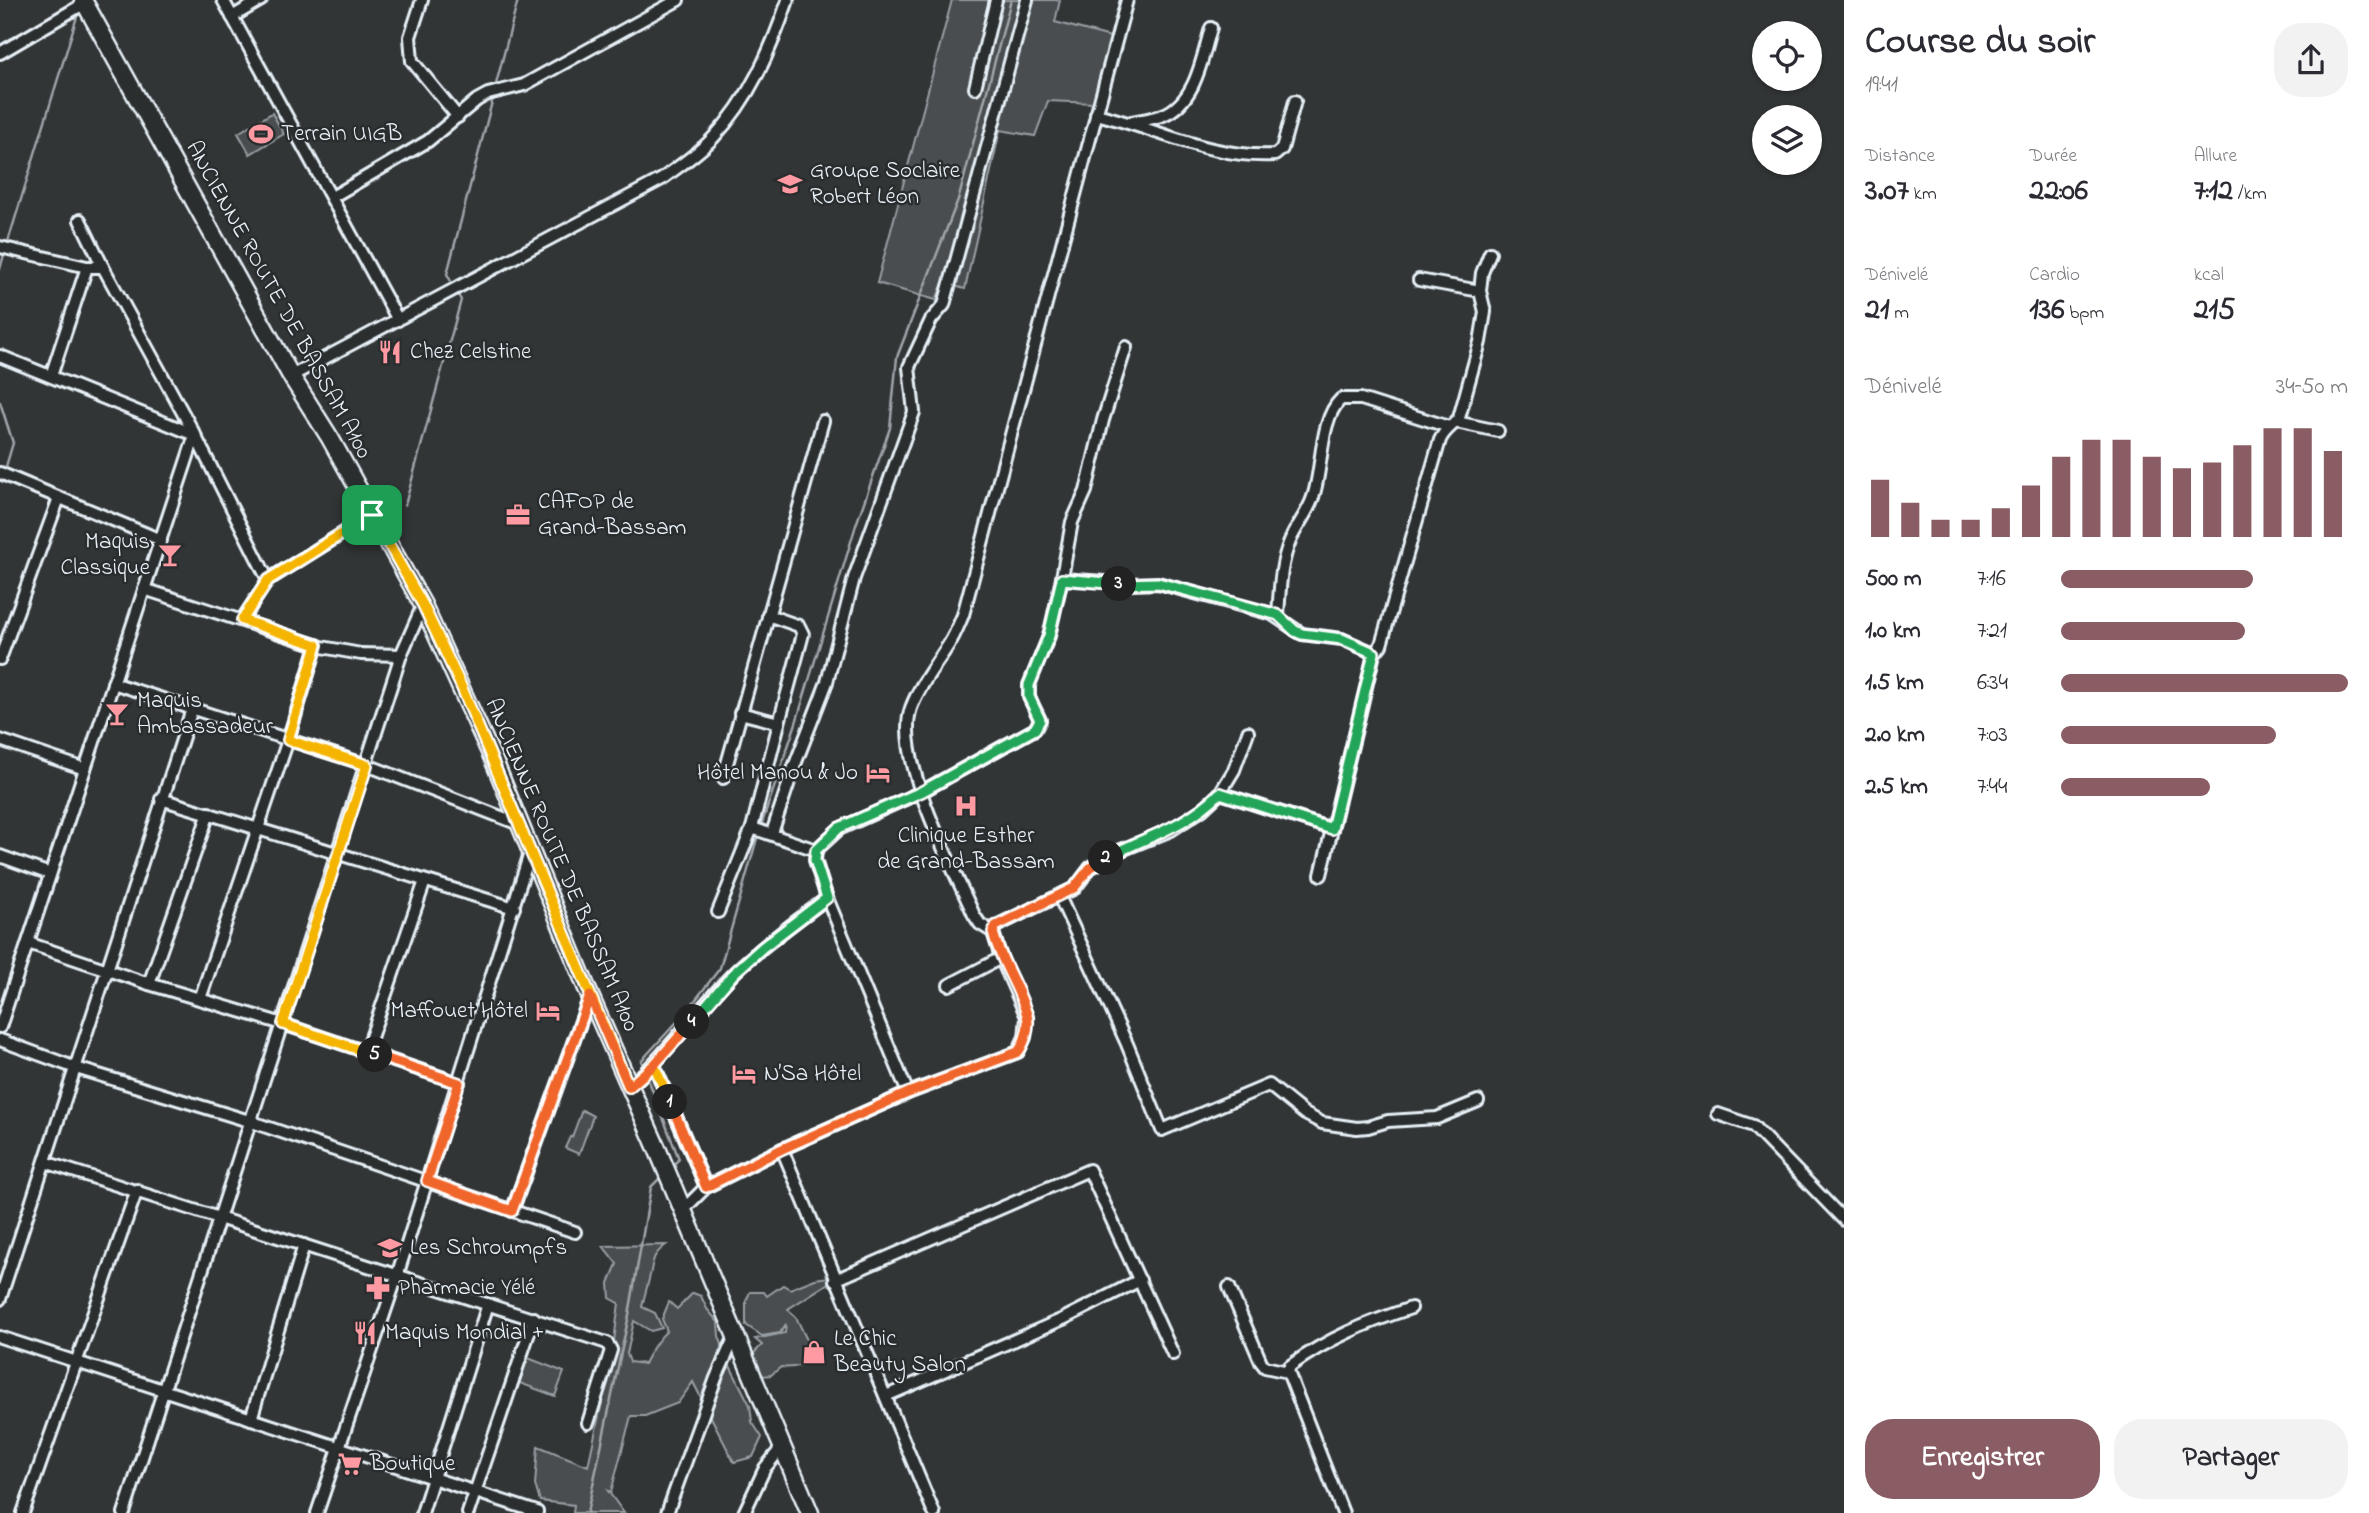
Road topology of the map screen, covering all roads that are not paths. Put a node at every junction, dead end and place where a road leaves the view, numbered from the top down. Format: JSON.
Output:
{"nodes":[{"id":1,"x":223,"y":0,"type":"edge"},
{"id":2,"x":261,"y":0,"type":"edge"},
{"id":3,"x":422,"y":0,"type":"edge"},
{"id":4,"x":678,"y":0,"type":"edge"},
{"id":5,"x":788,"y":0,"type":"edge"},
{"id":6,"x":996,"y":0,"type":"edge"},
{"id":7,"x":1027,"y":0,"type":"edge"},
{"id":8,"x":1127,"y":0,"type":"edge"},
{"id":9,"x":84,"y":2,"type":"edge"},
{"id":10,"x":232,"y":17,"type":"junction"},
{"id":11,"x":1211,"y":27,"type":"dead end"},
{"id":12,"x":0,"y":53,"type":"edge"},
{"id":13,"x":975,"y":88,"type":"dead end"},
{"id":14,"x":1295,"y":101,"type":"dead end"},
{"id":15,"x":1096,"y":114,"type":"junction"},
{"id":16,"x":457,"y":117,"type":"junction"},
{"id":17,"x":1131,"y":122,"type":"junction"},
{"id":18,"x":332,"y":197,"type":"junction"},
{"id":19,"x":80,"y":220,"type":"dead end"},
{"id":20,"x":0,"y":247,"type":"edge"},
{"id":21,"x":1490,"y":253,"type":"dead end"},
{"id":22,"x":87,"y":267,"type":"junction"},
{"id":23,"x":103,"y":267,"type":"junction"},
{"id":24,"x":1419,"y":280,"type":"dead end"},
{"id":25,"x":1480,"y":291,"type":"junction"},
{"id":26,"x":398,"y":320,"type":"junction"},
{"id":27,"x":1126,"y":347,"type":"dead end"},
{"id":28,"x":0,"y":356,"type":"edge"},
{"id":29,"x":51,"y":376,"type":"junction"},
{"id":30,"x":292,"y":376,"type":"junction"},
{"id":31,"x":823,"y":421,"type":"dead end"},
{"id":32,"x":1453,"y":424,"type":"junction"},
{"id":33,"x":1498,"y":431,"type":"dead end"},
{"id":34,"x":195,"y":435,"type":"junction"},
{"id":35,"x":0,"y":473,"type":"edge"},
{"id":36,"x":59,"y":498,"type":"junction"},
{"id":37,"x":372,"y":515,"type":"junction"},
{"id":38,"x":160,"y":540,"type":"junction"},
{"id":39,"x":1062,"y":579,"type":"junction"},
{"id":40,"x":268,"y":580,"type":"junction"},
{"id":41,"x":144,"y":589,"type":"junction"},
{"id":42,"x":423,"y":605,"type":"junction"},
{"id":43,"x":768,"y":615,"type":"junction"},
{"id":44,"x":1278,"y":615,"type":"junction"},
{"id":45,"x":242,"y":620,"type":"junction"},
{"id":46,"x":317,"y":645,"type":"junction"},
{"id":47,"x":1374,"y":653,"type":"junction"},
{"id":48,"x":401,"y":654,"type":"junction"},
{"id":49,"x":0,"y":659,"type":"edge"},
{"id":50,"x":113,"y":683,"type":"junction"},
{"id":51,"x":192,"y":709,"type":"junction"},
{"id":52,"x":740,"y":713,"type":"junction"},
{"id":53,"x":779,"y":723,"type":"junction"},
{"id":54,"x":1248,"y":732,"type":"dead end"},
{"id":55,"x":0,"y":740,"type":"edge"},
{"id":56,"x":288,"y":740,"type":"junction"},
{"id":57,"x":367,"y":765,"type":"junction"},
{"id":58,"x":85,"y":769,"type":"junction"},
{"id":59,"x":723,"y":778,"type":"dead end"},
{"id":60,"x":921,"y":792,"type":"junction"},
{"id":61,"x":1220,"y":793,"type":"junction"},
{"id":62,"x":161,"y":799,"type":"junction"},
{"id":63,"x":209,"y":813,"type":"junction"},
{"id":64,"x":519,"y":824,"type":"junction"},
{"id":65,"x":256,"y":828,"type":"junction"},
{"id":66,"x":752,"y":828,"type":"junction"},
{"id":67,"x":1332,"y":829,"type":"junction"},
{"id":68,"x":772,"y":833,"type":"junction"},
{"id":69,"x":816,"y":850,"type":"junction"},
{"id":70,"x":338,"y":852,"type":"junction"},
{"id":71,"x":530,"y":853,"type":"junction"},
{"id":72,"x":0,"y":856,"type":"edge"},
{"id":73,"x":50,"y":874,"type":"junction"},
{"id":74,"x":1321,"y":875,"type":"dead end"},
{"id":75,"x":425,"y":881,"type":"junction"},
{"id":76,"x":1059,"y":896,"type":"junction"},
{"id":77,"x":827,"y":898,"type":"junction"},
{"id":78,"x":514,"y":908,"type":"junction"},
{"id":79,"x":719,"y":912,"type":"dead end"},
{"id":80,"x":993,"y":932,"type":"junction"},
{"id":81,"x":28,"y":943,"type":"junction"},
{"id":82,"x":1001,"y":958,"type":"junction"},
{"id":83,"x":107,"y":970,"type":"junction"},
{"id":84,"x":149,"y":984,"type":"junction"},
{"id":85,"x":949,"y":985,"type":"dead end"},
{"id":86,"x":590,"y":996,"type":"junction"},
{"id":87,"x":200,"y":999,"type":"junction"},
{"id":88,"x":283,"y":1024,"type":"junction"},
{"id":89,"x":0,"y":1027,"type":"edge"},
{"id":90,"x":0,"y":1040,"type":"edge"},
{"id":91,"x":366,"y":1052,"type":"junction"},
{"id":92,"x":654,"y":1065,"type":"junction"},
{"id":93,"x":76,"y":1068,"type":"junction"},
{"id":94,"x":459,"y":1083,"type":"junction"},
{"id":95,"x":629,"y":1087,"type":"junction"},
{"id":96,"x":908,"y":1093,"type":"junction"},
{"id":97,"x":1478,"y":1101,"type":"dead end"},
{"id":98,"x":1718,"y":1114,"type":"dead end"},
{"id":99,"x":249,"y":1121,"type":"junction"},
{"id":100,"x":782,"y":1149,"type":"junction"},
{"id":101,"x":45,"y":1162,"type":"junction"},
{"id":102,"x":427,"y":1181,"type":"junction"},
{"id":103,"x":706,"y":1187,"type":"junction"},
{"id":104,"x":137,"y":1191,"type":"junction"},
{"id":105,"x":683,"y":1210,"type":"junction"},
{"id":106,"x":512,"y":1211,"type":"junction"},
{"id":107,"x":220,"y":1216,"type":"junction"},
{"id":108,"x":1844,"y":1220,"type":"edge"},
{"id":109,"x":575,"y":1232,"type":"dead end"},
{"id":110,"x":304,"y":1245,"type":"junction"},
{"id":111,"x":397,"y":1276,"type":"junction"},
{"id":112,"x":835,"y":1280,"type":"junction"},
{"id":113,"x":1140,"y":1280,"type":"junction"},
{"id":114,"x":1229,"y":1287,"type":"dead end"},
{"id":115,"x":0,"y":1299,"type":"edge"},
{"id":116,"x":488,"y":1304,"type":"junction"},
{"id":117,"x":1412,"y":1308,"type":"dead end"},
{"id":118,"x":534,"y":1318,"type":"junction"},
{"id":119,"x":736,"y":1334,"type":"junction"},
{"id":120,"x":0,"y":1337,"type":"edge"},
{"id":121,"x":1173,"y":1354,"type":"dead end"},
{"id":122,"x":75,"y":1362,"type":"junction"},
{"id":123,"x":1288,"y":1372,"type":"junction"},
{"id":124,"x":164,"y":1390,"type":"junction"},
{"id":125,"x":886,"y":1396,"type":"junction"},
{"id":126,"x":251,"y":1419,"type":"junction"},
{"id":127,"x":588,"y":1423,"type":"dead end"},
{"id":128,"x":339,"y":1447,"type":"junction"},
{"id":129,"x":782,"y":1447,"type":"junction"},
{"id":130,"x":434,"y":1478,"type":"junction"},
{"id":131,"x":475,"y":1491,"type":"junction"},
{"id":132,"x":537,"y":1511,"type":"edge"},
{"id":133,"x":23,"y":1513,"type":"edge"},
{"id":134,"x":124,"y":1513,"type":"edge"},
{"id":135,"x":317,"y":1513,"type":"edge"},
{"id":136,"x":422,"y":1513,"type":"edge"},
{"id":137,"x":468,"y":1513,"type":"edge"},
{"id":138,"x":667,"y":1513,"type":"edge"},
{"id":139,"x":744,"y":1513,"type":"edge"},
{"id":140,"x":810,"y":1513,"type":"edge"},
{"id":141,"x":934,"y":1513,"type":"edge"},
{"id":142,"x":1343,"y":1513,"type":"edge"}],
"edges":[{"from":1,"to":10,"type":"street"},
{"from":2,"to":10,"type":"street"},
{"from":3,"to":16,"type":"street"},
{"from":4,"to":16,"type":"street"},
{"from":5,"to":26,"type":"street"},
{"from":6,"to":13,"type":"street"},
{"from":7,"to":68,"type":"street"},
{"from":8,"to":15,"type":"street"},
{"from":9,"to":12,"type":"street"},
{"from":9,"to":30,"type":"main road","name":"ANCIENNE ROUTE DE BASSAM A100"},
{"from":10,"to":18,"type":"street"},
{"from":11,"to":17,"type":"street"},
{"from":14,"to":17,"type":"street"},
{"from":15,"to":17,"type":"street"},
{"from":15,"to":60,"type":"street"},
{"from":16,"to":18,"type":"street"},
{"from":18,"to":26,"type":"street"},
{"from":19,"to":23,"type":"street"},
{"from":20,"to":22,"type":"street"},
{"from":21,"to":25,"type":"street"},
{"from":22,"to":23,"type":"street"},
{"from":22,"to":29,"type":"street"},
{"from":23,"to":34,"type":"street"},
{"from":24,"to":25,"type":"street"},
{"from":25,"to":32,"type":"street"},
{"from":26,"to":30,"type":"street"},
{"from":27,"to":39,"type":"street"},
{"from":28,"to":29,"type":"street"},
{"from":29,"to":34,"type":"street"},
{"from":30,"to":37,"type":"main road","name":"ANCIENNE ROUTE DE BASSAM A100"},
{"from":31,"to":43,"type":"street"},
{"from":32,"to":33,"type":"street"},
{"from":32,"to":44,"type":"street"},
{"from":32,"to":47,"type":"street"},
{"from":34,"to":38,"type":"street"},
{"from":34,"to":40,"type":"street"},
{"from":35,"to":36,"type":"street"},
{"from":36,"to":38,"type":"street"},
{"from":36,"to":49,"type":"street"},
{"from":37,"to":40,"type":"street"},
{"from":37,"to":42,"type":"main road","name":"ANCIENNE ROUTE DE BASSAM A100"},
{"from":38,"to":41,"type":"street"},
{"from":39,"to":44,"type":"street"},
{"from":39,"to":60,"type":"street"},
{"from":40,"to":45,"type":"street"},
{"from":41,"to":45,"type":"street"},
{"from":41,"to":50,"type":"street"},
{"from":42,"to":48,"type":"street"},
{"from":42,"to":64,"type":"main road","name":"ANCIENNE ROUTE DE BASSAM A100"},
{"from":43,"to":52,"type":"street"},
{"from":43,"to":53,"type":"street"},
{"from":44,"to":47,"type":"street"},
{"from":45,"to":46,"type":"street"},
{"from":46,"to":48,"type":"street"},
{"from":46,"to":56,"type":"street"},
{"from":47,"to":67,"type":"street"},
{"from":48,"to":57,"type":"street"},
{"from":50,"to":51,"type":"street"},
{"from":50,"to":58,"type":"street"},
{"from":51,"to":56,"type":"street"},
{"from":51,"to":62,"type":"street"},
{"from":52,"to":53,"type":"street"},
{"from":52,"to":59,"type":"street"},
{"from":53,"to":66,"type":"street"},
{"from":54,"to":61,"type":"street"},
{"from":55,"to":58,"type":"street"},
{"from":56,"to":57,"type":"street"},
{"from":56,"to":65,"type":"street"},
{"from":57,"to":64,"type":"street"},
{"from":57,"to":70,"type":"street"},
{"from":58,"to":73,"type":"street"},
{"from":60,"to":69,"type":"street"},
{"from":60,"to":80,"type":"street"},
{"from":61,"to":67,"type":"street"},
{"from":61,"to":76,"type":"street"},
{"from":62,"to":63,"type":"street"},
{"from":62,"to":83,"type":"street"},
{"from":63,"to":65,"type":"street"},
{"from":63,"to":84,"type":"street"},
{"from":64,"to":71,"type":"main road","name":"ANCIENNE ROUTE DE BASSAM A100"},
{"from":65,"to":70,"type":"street"},
{"from":65,"to":87,"type":"street"},
{"from":66,"to":68,"type":"street"},
{"from":66,"to":79,"type":"street"},
{"from":67,"to":74,"type":"street"},
{"from":68,"to":69,"type":"street"},
{"from":69,"to":77,"type":"street"},
{"from":70,"to":75,"type":"street"},
{"from":70,"to":88,"type":"street"},
{"from":71,"to":78,"type":"street"},
{"from":71,"to":86,"type":"main road","name":"ANCIENNE ROUTE DE BASSAM A100"},
{"from":72,"to":73,"type":"street"},
{"from":73,"to":81,"type":"street"},
{"from":75,"to":78,"type":"street"},
{"from":75,"to":91,"type":"street"},
{"from":76,"to":80,"type":"street"},
{"from":76,"to":97,"type":"street"},
{"from":77,"to":92,"type":"street"},
{"from":77,"to":96,"type":"street"},
{"from":78,"to":94,"type":"street"},
{"from":80,"to":82,"type":"street"},
{"from":81,"to":83,"type":"street"},
{"from":81,"to":89,"type":"street"},
{"from":82,"to":85,"type":"street"},
{"from":82,"to":96,"type":"street"},
{"from":83,"to":84,"type":"street"},
{"from":83,"to":93,"type":"street"},
{"from":84,"to":87,"type":"street"},
{"from":86,"to":95,"type":"main road","name":"ANCIENNE ROUTE DE BASSAM A100"},
{"from":86,"to":106,"type":"street"},
{"from":87,"to":88,"type":"street"},
{"from":88,"to":91,"type":"street"},
{"from":88,"to":99,"type":"street"},
{"from":90,"to":93,"type":"street"},
{"from":91,"to":94,"type":"street"},
{"from":92,"to":95,"type":"street"},
{"from":92,"to":103,"type":"street"},
{"from":93,"to":99,"type":"street"},
{"from":93,"to":101,"type":"street"},
{"from":94,"to":102,"type":"street"},
{"from":95,"to":105,"type":"main road","name":"ANCIENNE ROUTE DE BASSAM A100"},
{"from":96,"to":100,"type":"street"},
{"from":98,"to":108,"type":"street"},
{"from":99,"to":102,"type":"street"},
{"from":99,"to":107,"type":"street"},
{"from":100,"to":103,"type":"street"},
{"from":100,"to":112,"type":"street"},
{"from":101,"to":104,"type":"street"},
{"from":101,"to":115,"type":"street"},
{"from":102,"to":106,"type":"street"},
{"from":102,"to":111,"type":"street"},
{"from":103,"to":105,"type":"street"},
{"from":104,"to":107,"type":"street"},
{"from":104,"to":122,"type":"street"},
{"from":105,"to":119,"type":"main road","name":"ANCIENNE ROUTE DE BASSAM A100"},
{"from":106,"to":109,"type":"street"},
{"from":107,"to":110,"type":"street"},
{"from":107,"to":124,"type":"street"},
{"from":110,"to":111,"type":"street"},
{"from":110,"to":126,"type":"street"},
{"from":111,"to":116,"type":"street"},
{"from":111,"to":128,"type":"street"},
{"from":112,"to":113,"type":"street"},
{"from":112,"to":125,"type":"street"},
{"from":113,"to":121,"type":"street"},
{"from":113,"to":125,"type":"street"},
{"from":114,"to":123,"type":"street"},
{"from":116,"to":118,"type":"street"},
{"from":116,"to":130,"type":"street"},
{"from":117,"to":123,"type":"street"},
{"from":118,"to":127,"type":"street"},
{"from":118,"to":131,"type":"street"},
{"from":119,"to":129,"type":"main road","name":"ANCIENNE ROUTE DE BASSAM A100"},
{"from":119,"to":138,"type":"street"},
{"from":120,"to":122,"type":"street"},
{"from":122,"to":124,"type":"street"},
{"from":122,"to":133,"type":"street"},
{"from":123,"to":142,"type":"street"},
{"from":124,"to":126,"type":"street"},
{"from":124,"to":134,"type":"street"},
{"from":125,"to":141,"type":"street"},
{"from":126,"to":128,"type":"street"},
{"from":128,"to":130,"type":"street"},
{"from":128,"to":135,"type":"street"},
{"from":129,"to":139,"type":"street"},
{"from":129,"to":140,"type":"main road","name":"ANCIENNE ROUTE DE BASSAM A100"},
{"from":130,"to":131,"type":"street"},
{"from":130,"to":136,"type":"street"},
{"from":131,"to":132,"type":"street"},
{"from":131,"to":137,"type":"street"}]}
